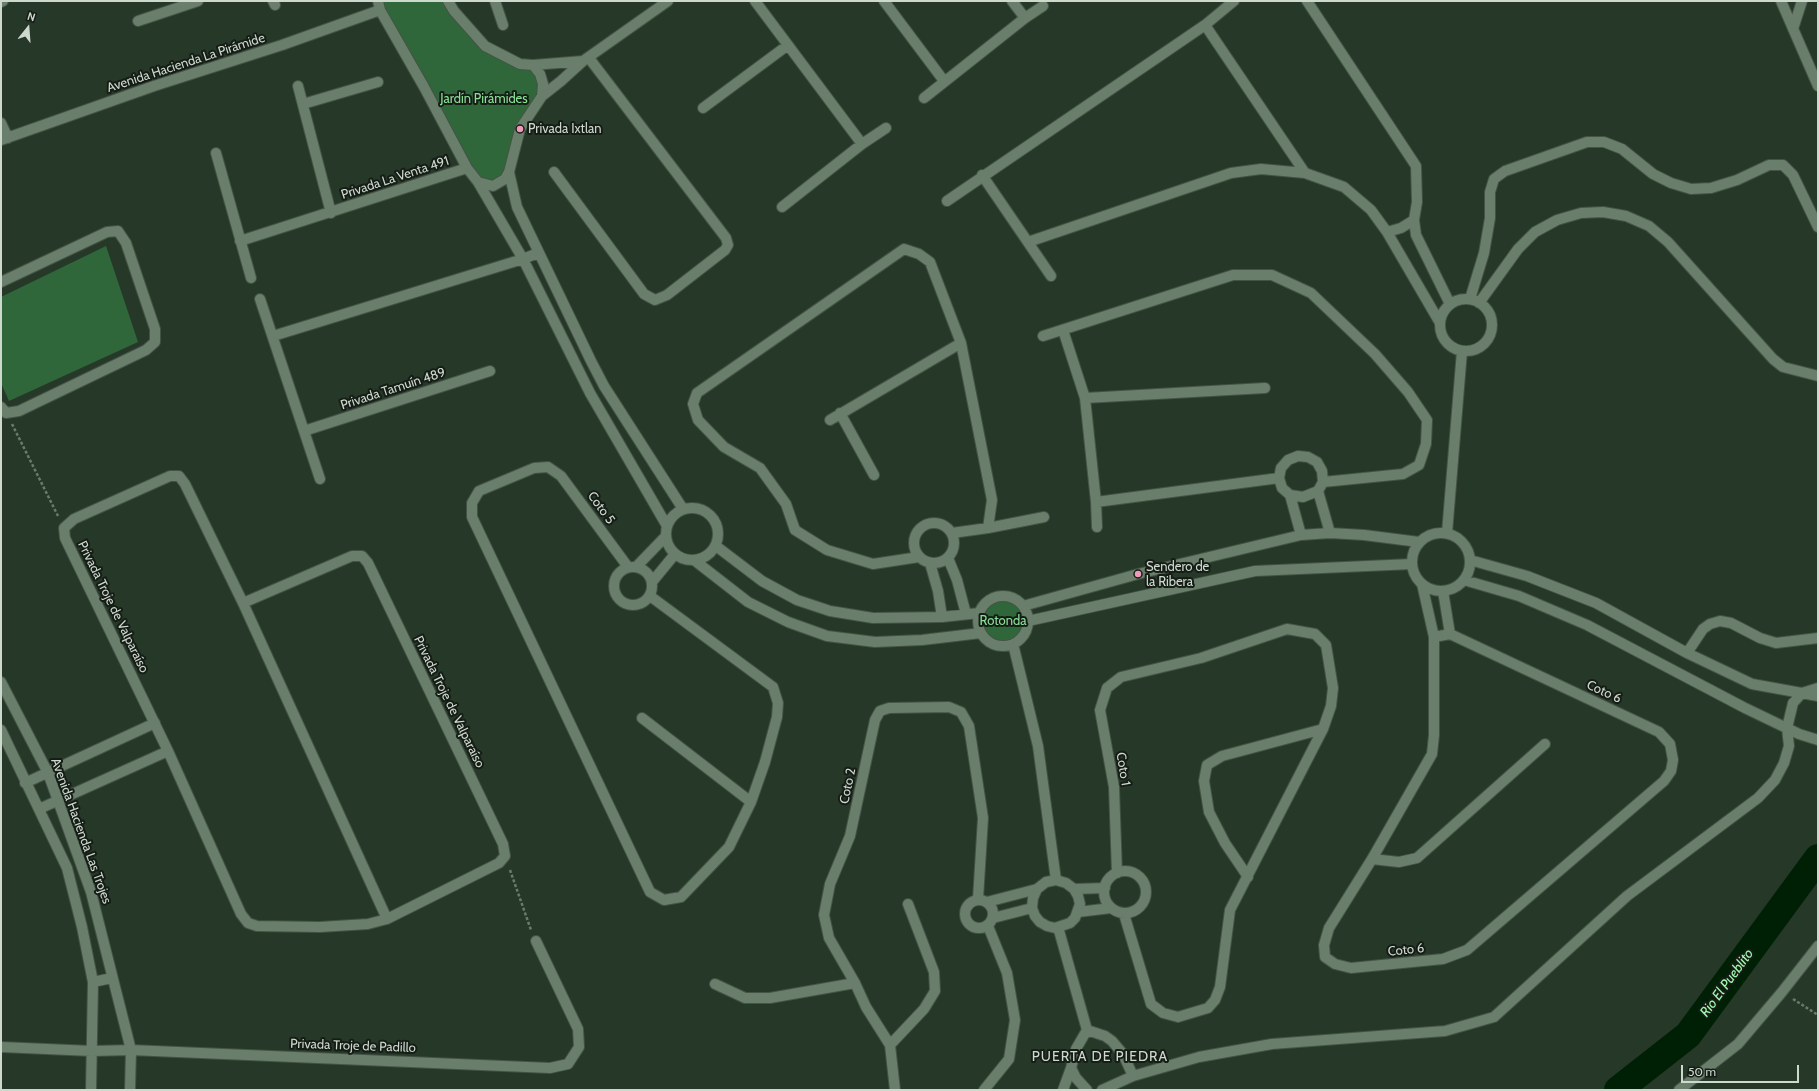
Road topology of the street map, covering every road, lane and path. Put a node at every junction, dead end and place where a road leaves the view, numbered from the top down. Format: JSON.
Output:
{"nodes":[{"id":1,"x":198,"y":1,"type":"edge"},
{"id":2,"x":448,"y":1,"type":"edge"},
{"id":3,"x":495,"y":1,"type":"edge"},
{"id":4,"x":668,"y":1,"type":"edge"},
{"id":5,"x":755,"y":1,"type":"edge"},
{"id":6,"x":884,"y":1,"type":"edge"},
{"id":7,"x":1012,"y":1,"type":"edge"},
{"id":8,"x":1234,"y":1,"type":"edge"},
{"id":9,"x":1307,"y":1,"type":"edge"},
{"id":10,"x":1781,"y":1,"type":"edge"},
{"id":11,"x":1802,"y":1,"type":"edge"},
{"id":12,"x":379,"y":5,"type":"edge"},
{"id":13,"x":1043,"y":6,"type":"dead end"},
{"id":14,"x":1025,"y":18,"type":"junction"},
{"id":15,"x":138,"y":21,"type":"dead end"},
{"id":16,"x":503,"y":25,"type":"dead end"},
{"id":17,"x":1205,"y":25,"type":"junction"},
{"id":18,"x":1793,"y":29,"type":"junction"},
{"id":19,"x":788,"y":45,"type":"junction"},
{"id":20,"x":586,"y":59,"type":"junction"},
{"id":21,"x":533,"y":65,"type":"junction"},
{"id":22,"x":944,"y":81,"type":"junction"},
{"id":23,"x":378,"y":82,"type":"dead end"},
{"id":24,"x":298,"y":86,"type":"dead end"},
{"id":25,"x":1818,"y":86,"type":"edge"},
{"id":26,"x":542,"y":96,"type":"junction"},
{"id":27,"x":924,"y":98,"type":"dead end"},
{"id":28,"x":303,"y":104,"type":"junction"},
{"id":29,"x":703,"y":108,"type":"dead end"},
{"id":30,"x":1,"y":123,"type":"edge"},
{"id":31,"x":886,"y":128,"type":"dead end"},
{"id":32,"x":4,"y":139,"type":"edge"},
{"id":33,"x":862,"y":144,"type":"junction"},
{"id":34,"x":216,"y":153,"type":"dead end"},
{"id":35,"x":467,"y":168,"type":"junction"},
{"id":36,"x":509,"y":172,"type":"junction"},
{"id":37,"x":554,"y":172,"type":"dead end"},
{"id":38,"x":1305,"y":173,"type":"junction"},
{"id":39,"x":982,"y":175,"type":"junction"},
{"id":40,"x":478,"y":182,"type":"junction"},
{"id":41,"x":947,"y":201,"type":"dead end"},
{"id":42,"x":782,"y":208,"type":"dead end"},
{"id":43,"x":331,"y":213,"type":"junction"},
{"id":44,"x":1414,"y":220,"type":"junction"},
{"id":45,"x":1818,"y":227,"type":"edge"},
{"id":46,"x":1387,"y":232,"type":"junction"},
{"id":47,"x":240,"y":241,"type":"junction"},
{"id":48,"x":1028,"y":242,"type":"junction"},
{"id":49,"x":538,"y":253,"type":"junction"},
{"id":50,"x":523,"y":259,"type":"junction"},
{"id":51,"x":1051,"y":276,"type":"dead end"},
{"id":52,"x":251,"y":278,"type":"dead end"},
{"id":53,"x":1,"y":282,"type":"edge"},
{"id":54,"x":260,"y":299,"type":"dead end"},
{"id":55,"x":1474,"y":301,"type":"junction"},
{"id":56,"x":1450,"y":304,"type":"junction"},
{"id":57,"x":1440,"y":323,"type":"junction"},
{"id":58,"x":1063,"y":330,"type":"junction"},
{"id":59,"x":273,"y":336,"type":"junction"},
{"id":60,"x":1043,"y":336,"type":"dead end"},
{"id":61,"x":961,"y":342,"type":"junction"},
{"id":62,"x":1462,"y":351,"type":"junction"},
{"id":63,"x":490,"y":371,"type":"dead end"},
{"id":64,"x":1818,"y":376,"type":"edge"},
{"id":65,"x":1265,"y":388,"type":"dead end"},
{"id":66,"x":1085,"y":398,"type":"junction"},
{"id":67,"x":4,"y":410,"type":"edge"},
{"id":68,"x":840,"y":414,"type":"junction"},
{"id":69,"x":830,"y":420,"type":"dead end"},
{"id":70,"x":304,"y":431,"type":"junction"},
{"id":71,"x":874,"y":475,"type":"dead end"},
{"id":72,"x":1279,"y":478,"type":"junction"},
{"id":73,"x":320,"y":479,"type":"dead end"},
{"id":74,"x":1320,"y":486,"type":"junction"},
{"id":75,"x":1290,"y":495,"type":"junction"},
{"id":76,"x":1096,"y":502,"type":"junction"},
{"id":77,"x":683,"y":509,"type":"junction"},
{"id":78,"x":1044,"y":517,"type":"dead end"},
{"id":79,"x":1097,"y":527,"type":"dead end"},
{"id":80,"x":64,"y":528,"type":"junction"},
{"id":81,"x":988,"y":528,"type":"junction"},
{"id":82,"x":666,"y":531,"type":"junction"},
{"id":83,"x":952,"y":533,"type":"junction"},
{"id":84,"x":1330,"y":533,"type":"junction"},
{"id":85,"x":1447,"y":533,"type":"junction"},
{"id":86,"x":1301,"y":535,"type":"junction"},
{"id":87,"x":1419,"y":542,"type":"junction"},
{"id":88,"x":716,"y":546,"type":"junction"},
{"id":89,"x":675,"y":554,"type":"junction"},
{"id":90,"x":919,"y":557,"type":"junction"},
{"id":91,"x":948,"y":558,"type":"junction"},
{"id":92,"x":694,"y":560,"type":"junction"},
{"id":93,"x":1470,"y":560,"type":"junction"},
{"id":94,"x":930,"y":563,"type":"junction"},
{"id":95,"x":1412,"y":564,"type":"junction"},
{"id":96,"x":632,"y":567,"type":"junction"},
{"id":97,"x":1464,"y":580,"type":"junction"},
{"id":98,"x":652,"y":582,"type":"junction"},
{"id":99,"x":1422,"y":584,"type":"junction"},
{"id":100,"x":1443,"y":591,"type":"junction"},
{"id":101,"x":650,"y":596,"type":"junction"},
{"id":102,"x":244,"y":603,"type":"junction"},
{"id":103,"x":1023,"y":606,"type":"junction"},
{"id":104,"x":979,"y":613,"type":"junction"},
{"id":105,"x":966,"y":614,"type":"junction"},
{"id":106,"x":942,"y":617,"type":"junction"},
{"id":107,"x":1028,"y":621,"type":"junction"},
{"id":108,"x":981,"y":633,"type":"junction"},
{"id":109,"x":1450,"y":634,"type":"junction"},
{"id":110,"x":1434,"y":637,"type":"junction"},
{"id":111,"x":1818,"y":638,"type":"edge"},
{"id":112,"x":1013,"y":644,"type":"junction"},
{"id":113,"x":1686,"y":653,"type":"junction"},
{"id":114,"x":1,"y":682,"type":"edge"},
{"id":115,"x":1818,"y":688,"type":"edge"},
{"id":116,"x":1802,"y":693,"type":"junction"},
{"id":117,"x":1818,"y":696,"type":"edge"},
{"id":118,"x":642,"y":718,"type":"dead end"},
{"id":119,"x":155,"y":723,"type":"junction"},
{"id":120,"x":1787,"y":728,"type":"junction"},
{"id":121,"x":1323,"y":729,"type":"junction"},
{"id":122,"x":1,"y":730,"type":"edge"},
{"id":123,"x":1818,"y":740,"type":"edge"},
{"id":124,"x":1545,"y":744,"type":"dead end"},
{"id":125,"x":168,"y":751,"type":"junction"},
{"id":126,"x":48,"y":773,"type":"junction"},
{"id":127,"x":25,"y":783,"type":"junction"},
{"id":128,"x":59,"y":800,"type":"junction"},
{"id":129,"x":751,"y":802,"type":"junction"},
{"id":130,"x":39,"y":809,"type":"junction"},
{"id":131,"x":505,"y":856,"type":"junction"},
{"id":132,"x":1372,"y":859,"type":"junction"},
{"id":133,"x":1117,"y":873,"type":"junction"},
{"id":134,"x":1248,"y":877,"type":"junction"},
{"id":135,"x":1056,"y":880,"type":"junction"},
{"id":136,"x":1105,"y":888,"type":"junction"},
{"id":137,"x":1038,"y":889,"type":"junction"},
{"id":138,"x":1074,"y":889,"type":"junction"},
{"id":139,"x":982,"y":900,"type":"junction"},
{"id":140,"x":908,"y":904,"type":"dead end"},
{"id":141,"x":1032,"y":908,"type":"junction"},
{"id":142,"x":1111,"y":908,"type":"junction"},
{"id":143,"x":1078,"y":912,"type":"junction"},
{"id":144,"x":1124,"y":914,"type":"junction"},
{"id":145,"x":387,"y":919,"type":"junction"},
{"id":146,"x":991,"y":922,"type":"junction"},
{"id":147,"x":1058,"y":927,"type":"junction"},
{"id":148,"x":536,"y":941,"type":"joint"},
{"id":149,"x":1818,"y":946,"type":"edge"},
{"id":150,"x":112,"y":978,"type":"junction"},
{"id":151,"x":93,"y":982,"type":"junction"},
{"id":152,"x":715,"y":984,"type":"dead end"},
{"id":153,"x":855,"y":984,"type":"junction"},
{"id":154,"x":1782,"y":992,"type":"junction"},
{"id":155,"x":1818,"y":1015,"type":"edge"},
{"id":156,"x":1087,"y":1030,"type":"junction"},
{"id":157,"x":890,"y":1045,"type":"junction"},
{"id":158,"x":1,"y":1047,"type":"edge"},
{"id":159,"x":131,"y":1050,"type":"junction"},
{"id":160,"x":92,"y":1051,"type":"junction"},
{"id":161,"x":1071,"y":1068,"type":"junction"},
{"id":162,"x":1133,"y":1076,"type":"junction"},
{"id":163,"x":91,"y":1090,"type":"edge"},
{"id":164,"x":130,"y":1090,"type":"edge"},
{"id":165,"x":895,"y":1090,"type":"edge"},
{"id":166,"x":984,"y":1090,"type":"edge"},
{"id":167,"x":1063,"y":1090,"type":"edge"},
{"id":168,"x":1087,"y":1090,"type":"edge"},
{"id":169,"x":1102,"y":1090,"type":"edge"},
{"id":170,"x":1679,"y":1090,"type":"edge"}],
"edges":[{"from":1,"to":15,"type":"street"},
{"from":2,"to":21,"type":"street"},
{"from":3,"to":16,"type":"street"},
{"from":4,"to":20,"type":"street"},
{"from":5,"to":19,"type":"street"},
{"from":6,"to":22,"type":"street"},
{"from":7,"to":14,"type":"street"},
{"from":8,"to":17,"type":"street"},
{"from":9,"to":44,"type":"street"},
{"from":10,"to":18,"type":"street"},
{"from":11,"to":18,"type":"street"},
{"from":12,"to":32,"type":"street","name":"Avenida Hacienda La Pirámide"},
{"from":12,"to":35,"type":"street"},
{"from":13,"to":14,"type":"street"},
{"from":14,"to":22,"type":"street"},
{"from":17,"to":38,"type":"street"},
{"from":17,"to":39,"type":"street"},
{"from":18,"to":25,"type":"street"},
{"from":19,"to":29,"type":"street"},
{"from":19,"to":33,"type":"street"},
{"from":20,"to":21,"type":"street"},
{"from":20,"to":26,"type":"street"},
{"from":20,"to":37,"type":"street"},
{"from":21,"to":26,"type":"street"},
{"from":22,"to":27,"type":"street"},
{"from":23,"to":28,"type":"street"},
{"from":24,"to":28,"type":"street","name":"Privada La Venta 491"},
{"from":26,"to":36,"type":"street"},
{"from":28,"to":43,"type":"street","name":"Privada La Venta 491"},
{"from":30,"to":32,"type":"street"},
{"from":31,"to":33,"type":"street"},
{"from":33,"to":42,"type":"street"},
{"from":34,"to":47,"type":"street"},
{"from":35,"to":40,"type":"street"},
{"from":35,"to":43,"type":"street","name":"Privada La Venta 491"},
{"from":36,"to":40,"type":"street"},
{"from":36,"to":49,"type":"street"},
{"from":38,"to":46,"type":"street"},
{"from":38,"to":48,"type":"street"},
{"from":39,"to":41,"type":"street"},
{"from":39,"to":48,"type":"street"},
{"from":40,"to":50,"type":"street"},
{"from":43,"to":47,"type":"street","name":"Privada La Venta 491"},
{"from":44,"to":46,"type":"street"},
{"from":44,"to":56,"type":"street"},
{"from":45,"to":55,"type":"street"},
{"from":46,"to":57,"type":"street"},
{"from":47,"to":52,"type":"street"},
{"from":48,"to":51,"type":"street"},
{"from":49,"to":50,"type":"street"},
{"from":49,"to":77,"type":"street"},
{"from":50,"to":59,"type":"street"},
{"from":50,"to":82,"type":"street"},
{"from":53,"to":67,"type":"street"},
{"from":54,"to":59,"type":"street"},
{"from":55,"to":56,"type":"street"},
{"from":55,"to":62,"type":"street"},
{"from":55,"to":64,"type":"street"},
{"from":56,"to":57,"type":"street"},
{"from":57,"to":62,"type":"street"},
{"from":58,"to":60,"type":"street"},
{"from":58,"to":66,"type":"street"},
{"from":58,"to":74,"type":"street"},
{"from":59,"to":70,"type":"street"},
{"from":61,"to":68,"type":"street"},
{"from":61,"to":81,"type":"street"},
{"from":61,"to":90,"type":"street"},
{"from":62,"to":85,"type":"street"},
{"from":63,"to":70,"type":"street","name":"Privada Tamuín 489"},
{"from":65,"to":66,"type":"street"},
{"from":66,"to":76,"type":"street"},
{"from":67,"to":80,"type":"path"},
{"from":68,"to":69,"type":"street"},
{"from":68,"to":71,"type":"street"},
{"from":70,"to":73,"type":"street"},
{"from":72,"to":74,"type":"street"},
{"from":72,"to":75,"type":"street"},
{"from":72,"to":76,"type":"street"},
{"from":74,"to":75,"type":"street"},
{"from":74,"to":84,"type":"street"},
{"from":75,"to":86,"type":"street"},
{"from":76,"to":79,"type":"street"},
{"from":77,"to":82,"type":"street"},
{"from":77,"to":88,"type":"street"},
{"from":78,"to":81,"type":"street"},
{"from":80,"to":102,"type":"street"},
{"from":80,"to":119,"type":"street","name":"Privada Troje de Valparaíso"},
{"from":81,"to":83,"type":"street"},
{"from":82,"to":89,"type":"street"},
{"from":82,"to":96,"type":"street"},
{"from":83,"to":90,"type":"street"},
{"from":83,"to":91,"type":"street"},
{"from":84,"to":86,"type":"street"},
{"from":84,"to":87,"type":"street"},
{"from":85,"to":87,"type":"street"},
{"from":85,"to":93,"type":"street"},
{"from":86,"to":103,"type":"street"},
{"from":87,"to":95,"type":"street"},
{"from":88,"to":92,"type":"street"},
{"from":88,"to":106,"type":"street"},
{"from":89,"to":92,"type":"street"},
{"from":89,"to":98,"type":"street"},
{"from":90,"to":94,"type":"street"},
{"from":91,"to":94,"type":"street"},
{"from":91,"to":105,"type":"street"},
{"from":92,"to":108,"type":"street"},
{"from":93,"to":97,"type":"street"},
{"from":93,"to":113,"type":"street"},
{"from":94,"to":106,"type":"street"},
{"from":95,"to":99,"type":"street"},
{"from":95,"to":107,"type":"street"},
{"from":96,"to":98,"type":"street"},
{"from":96,"to":101,"type":"street"},
{"from":96,"to":129,"type":"street","name":"Coto 5"},
{"from":97,"to":100,"type":"street"},
{"from":97,"to":120,"type":"street"},
{"from":98,"to":101,"type":"street"},
{"from":99,"to":100,"type":"street"},
{"from":99,"to":110,"type":"street","name":"Coto 6"},
{"from":100,"to":109,"type":"street"},
{"from":101,"to":129,"type":"street"},
{"from":102,"to":131,"type":"street","name":"Privada Troje de Valparaíso"},
{"from":102,"to":145,"type":"street"},
{"from":103,"to":104,"type":"street"},
{"from":103,"to":107,"type":"street"},
{"from":104,"to":105,"type":"street"},
{"from":104,"to":108,"type":"street"},
{"from":105,"to":106,"type":"street"},
{"from":107,"to":112,"type":"street"},
{"from":108,"to":112,"type":"street"},
{"from":109,"to":110,"type":"street"},
{"from":109,"to":132,"type":"street","name":"Coto 6"},
{"from":110,"to":132,"type":"street","name":"Coto 6"},
{"from":111,"to":113,"type":"street"},
{"from":112,"to":135,"type":"street"},
{"from":113,"to":116,"type":"street"},
{"from":114,"to":126,"type":"street","name":"Avenida Hacienda Las Trojes"},
{"from":115,"to":116,"type":"street"},
{"from":116,"to":117,"type":"street"},
{"from":116,"to":120,"type":"street"},
{"from":118,"to":129,"type":"street"},
{"from":119,"to":125,"type":"street","name":"Privada Troje de Valparaíso"},
{"from":119,"to":126,"type":"street"},
{"from":120,"to":123,"type":"street"},
{"from":120,"to":162,"type":"street"},
{"from":121,"to":133,"type":"street","name":"Coto 1"},
{"from":121,"to":134,"type":"street"},
{"from":121,"to":134,"type":"street"},
{"from":122,"to":127,"type":"street","name":"Avenida Hacienda Las Trojes"},
{"from":124,"to":132,"type":"street"},
{"from":125,"to":128,"type":"street"},
{"from":125,"to":145,"type":"street","name":"Privada Troje de Valparaíso"},
{"from":126,"to":127,"type":"street"},
{"from":126,"to":128,"type":"street","name":"Avenida Hacienda Las Trojes"},
{"from":127,"to":130,"type":"street","name":"Avenida Hacienda Las Trojes"},
{"from":128,"to":130,"type":"street"},
{"from":128,"to":150,"type":"street","name":"Avenida Hacienda Las Trojes"},
{"from":130,"to":151,"type":"street","name":"Avenida Hacienda Las Trojes"},
{"from":131,"to":145,"type":"street","name":"Privada Troje de Valparaíso"},
{"from":131,"to":148,"type":"path"},
{"from":133,"to":136,"type":"street"},
{"from":133,"to":144,"type":"street"},
{"from":134,"to":144,"type":"street"},
{"from":135,"to":137,"type":"street"},
{"from":135,"to":138,"type":"street"},
{"from":136,"to":138,"type":"street"},
{"from":136,"to":142,"type":"street"},
{"from":137,"to":139,"type":"street"},
{"from":137,"to":141,"type":"street"},
{"from":138,"to":143,"type":"street"},
{"from":139,"to":146,"type":"street"},
{"from":139,"to":146,"type":"street"},
{"from":139,"to":153,"type":"street","name":"Coto 2"},
{"from":140,"to":157,"type":"street"},
{"from":141,"to":146,"type":"street"},
{"from":141,"to":147,"type":"street"},
{"from":142,"to":143,"type":"street"},
{"from":142,"to":144,"type":"street"},
{"from":143,"to":147,"type":"street"},
{"from":146,"to":166,"type":"street"},
{"from":147,"to":156,"type":"street"},
{"from":148,"to":159,"type":"street","name":"Privada Troje de Padillo"},
{"from":149,"to":154,"type":"street"},
{"from":150,"to":151,"type":"street"},
{"from":150,"to":159,"type":"street","name":"Avenida Hacienda Las Trojes"},
{"from":151,"to":160,"type":"street","name":"Avenida Hacienda Las Trojes"},
{"from":152,"to":153,"type":"street"},
{"from":153,"to":157,"type":"street"},
{"from":154,"to":155,"type":"path"},
{"from":154,"to":170,"type":"street"},
{"from":156,"to":161,"type":"street"},
{"from":156,"to":162,"type":"street"},
{"from":157,"to":165,"type":"street"},
{"from":158,"to":160,"type":"street","name":"Privada Troje de Padillo"},
{"from":159,"to":160,"type":"street","name":"Privada Troje de Padillo"},
{"from":159,"to":164,"type":"street","name":"Avenida Hacienda Las Trojes"},
{"from":160,"to":163,"type":"street","name":"Avenida Hacienda Las Trojes"},
{"from":161,"to":167,"type":"street"},
{"from":161,"to":168,"type":"street"},
{"from":162,"to":169,"type":"street"}]}
